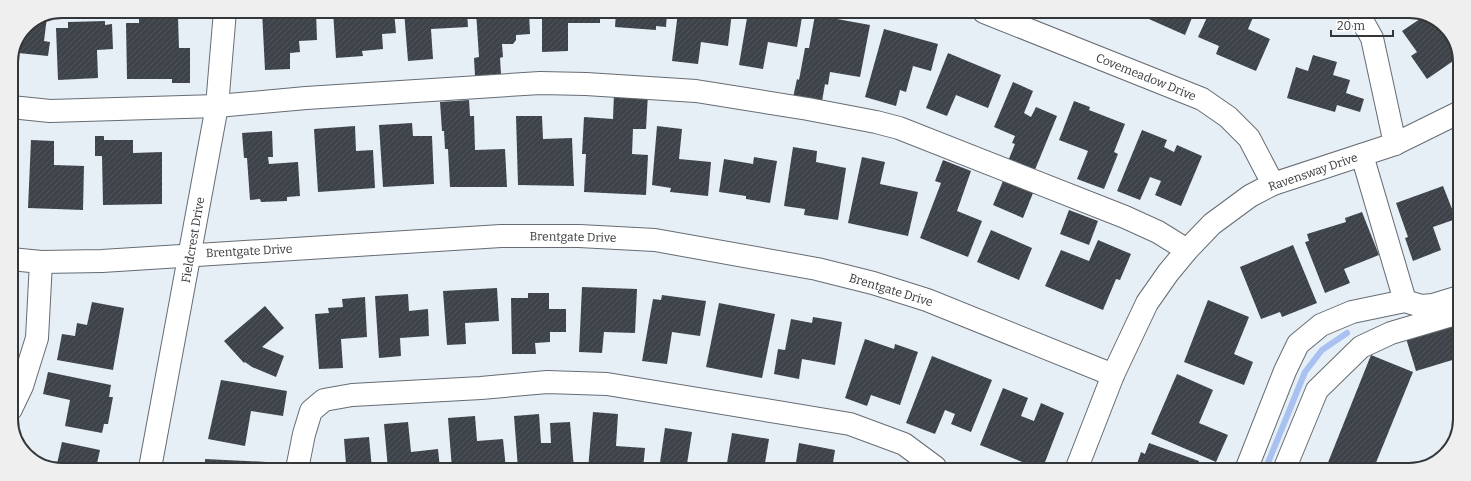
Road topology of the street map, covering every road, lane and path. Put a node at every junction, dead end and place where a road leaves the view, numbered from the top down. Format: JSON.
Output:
{"nodes":[{"id":1,"x":224,"y":18,"type":"edge"},
{"id":2,"x":999,"y":18,"type":"edge"},
{"id":3,"x":1361,"y":18,"type":"edge"},
{"id":4,"x":217,"y":106,"type":"junction"},
{"id":5,"x":18,"y":108,"type":"edge"},
{"id":6,"x":1453,"y":115,"type":"edge"},
{"id":7,"x":1395,"y":144,"type":"junction"},
{"id":8,"x":1362,"y":156,"type":"junction"},
{"id":9,"x":1273,"y":184,"type":"junction"},
{"id":10,"x":1187,"y":250,"type":"junction"},
{"id":11,"x":190,"y":255,"type":"junction"},
{"id":12,"x":18,"y":260,"type":"edge"},
{"id":13,"x":41,"y":262,"type":"junction"},
{"id":14,"x":1453,"y":299,"type":"edge"},
{"id":15,"x":1405,"y":301,"type":"junction"},
{"id":16,"x":1453,"y":315,"type":"edge"},
{"id":17,"x":1113,"y":375,"type":"junction"},
{"id":18,"x":18,"y":394,"type":"edge"},
{"id":19,"x":151,"y":463,"type":"edge"},
{"id":20,"x":298,"y":463,"type":"edge"},
{"id":21,"x":930,"y":463,"type":"edge"},
{"id":22,"x":1079,"y":463,"type":"edge"},
{"id":23,"x":1249,"y":463,"type":"edge"},
{"id":24,"x":1287,"y":463,"type":"edge"}],
"edges":[{"from":1,"to":4,"type":"street","name":"Fieldcrest Drive"},
{"from":2,"to":9,"type":"street","name":"Covemeadow Drive"},
{"from":3,"to":7,"type":"street"},
{"from":4,"to":5,"type":"street"},
{"from":4,"to":10,"type":"street"},
{"from":4,"to":11,"type":"street","name":"Fieldcrest Drive"},
{"from":6,"to":7,"type":"street","name":"Ravensway Drive"},
{"from":7,"to":8,"type":"street","name":"Ravensway Drive"},
{"from":8,"to":9,"type":"street","name":"Ravensway Drive"},
{"from":8,"to":15,"type":"street"},
{"from":9,"to":10,"type":"street","name":"Ravensway Drive"},
{"from":10,"to":17,"type":"street","name":"Ravensway Drive"},
{"from":11,"to":13,"type":"street","name":"Brentgate Drive"},
{"from":11,"to":17,"type":"street","name":"Brentgate Drive"},
{"from":11,"to":19,"type":"street","name":"Fieldcrest Drive"},
{"from":12,"to":13,"type":"street","name":"Brentgate Drive"},
{"from":13,"to":18,"type":"street"},
{"from":14,"to":15,"type":"street"},
{"from":15,"to":23,"type":"street"},
{"from":16,"to":24,"type":"street"},
{"from":17,"to":22,"type":"street","name":"Ravensway Drive"},
{"from":20,"to":21,"type":"street"}]}
